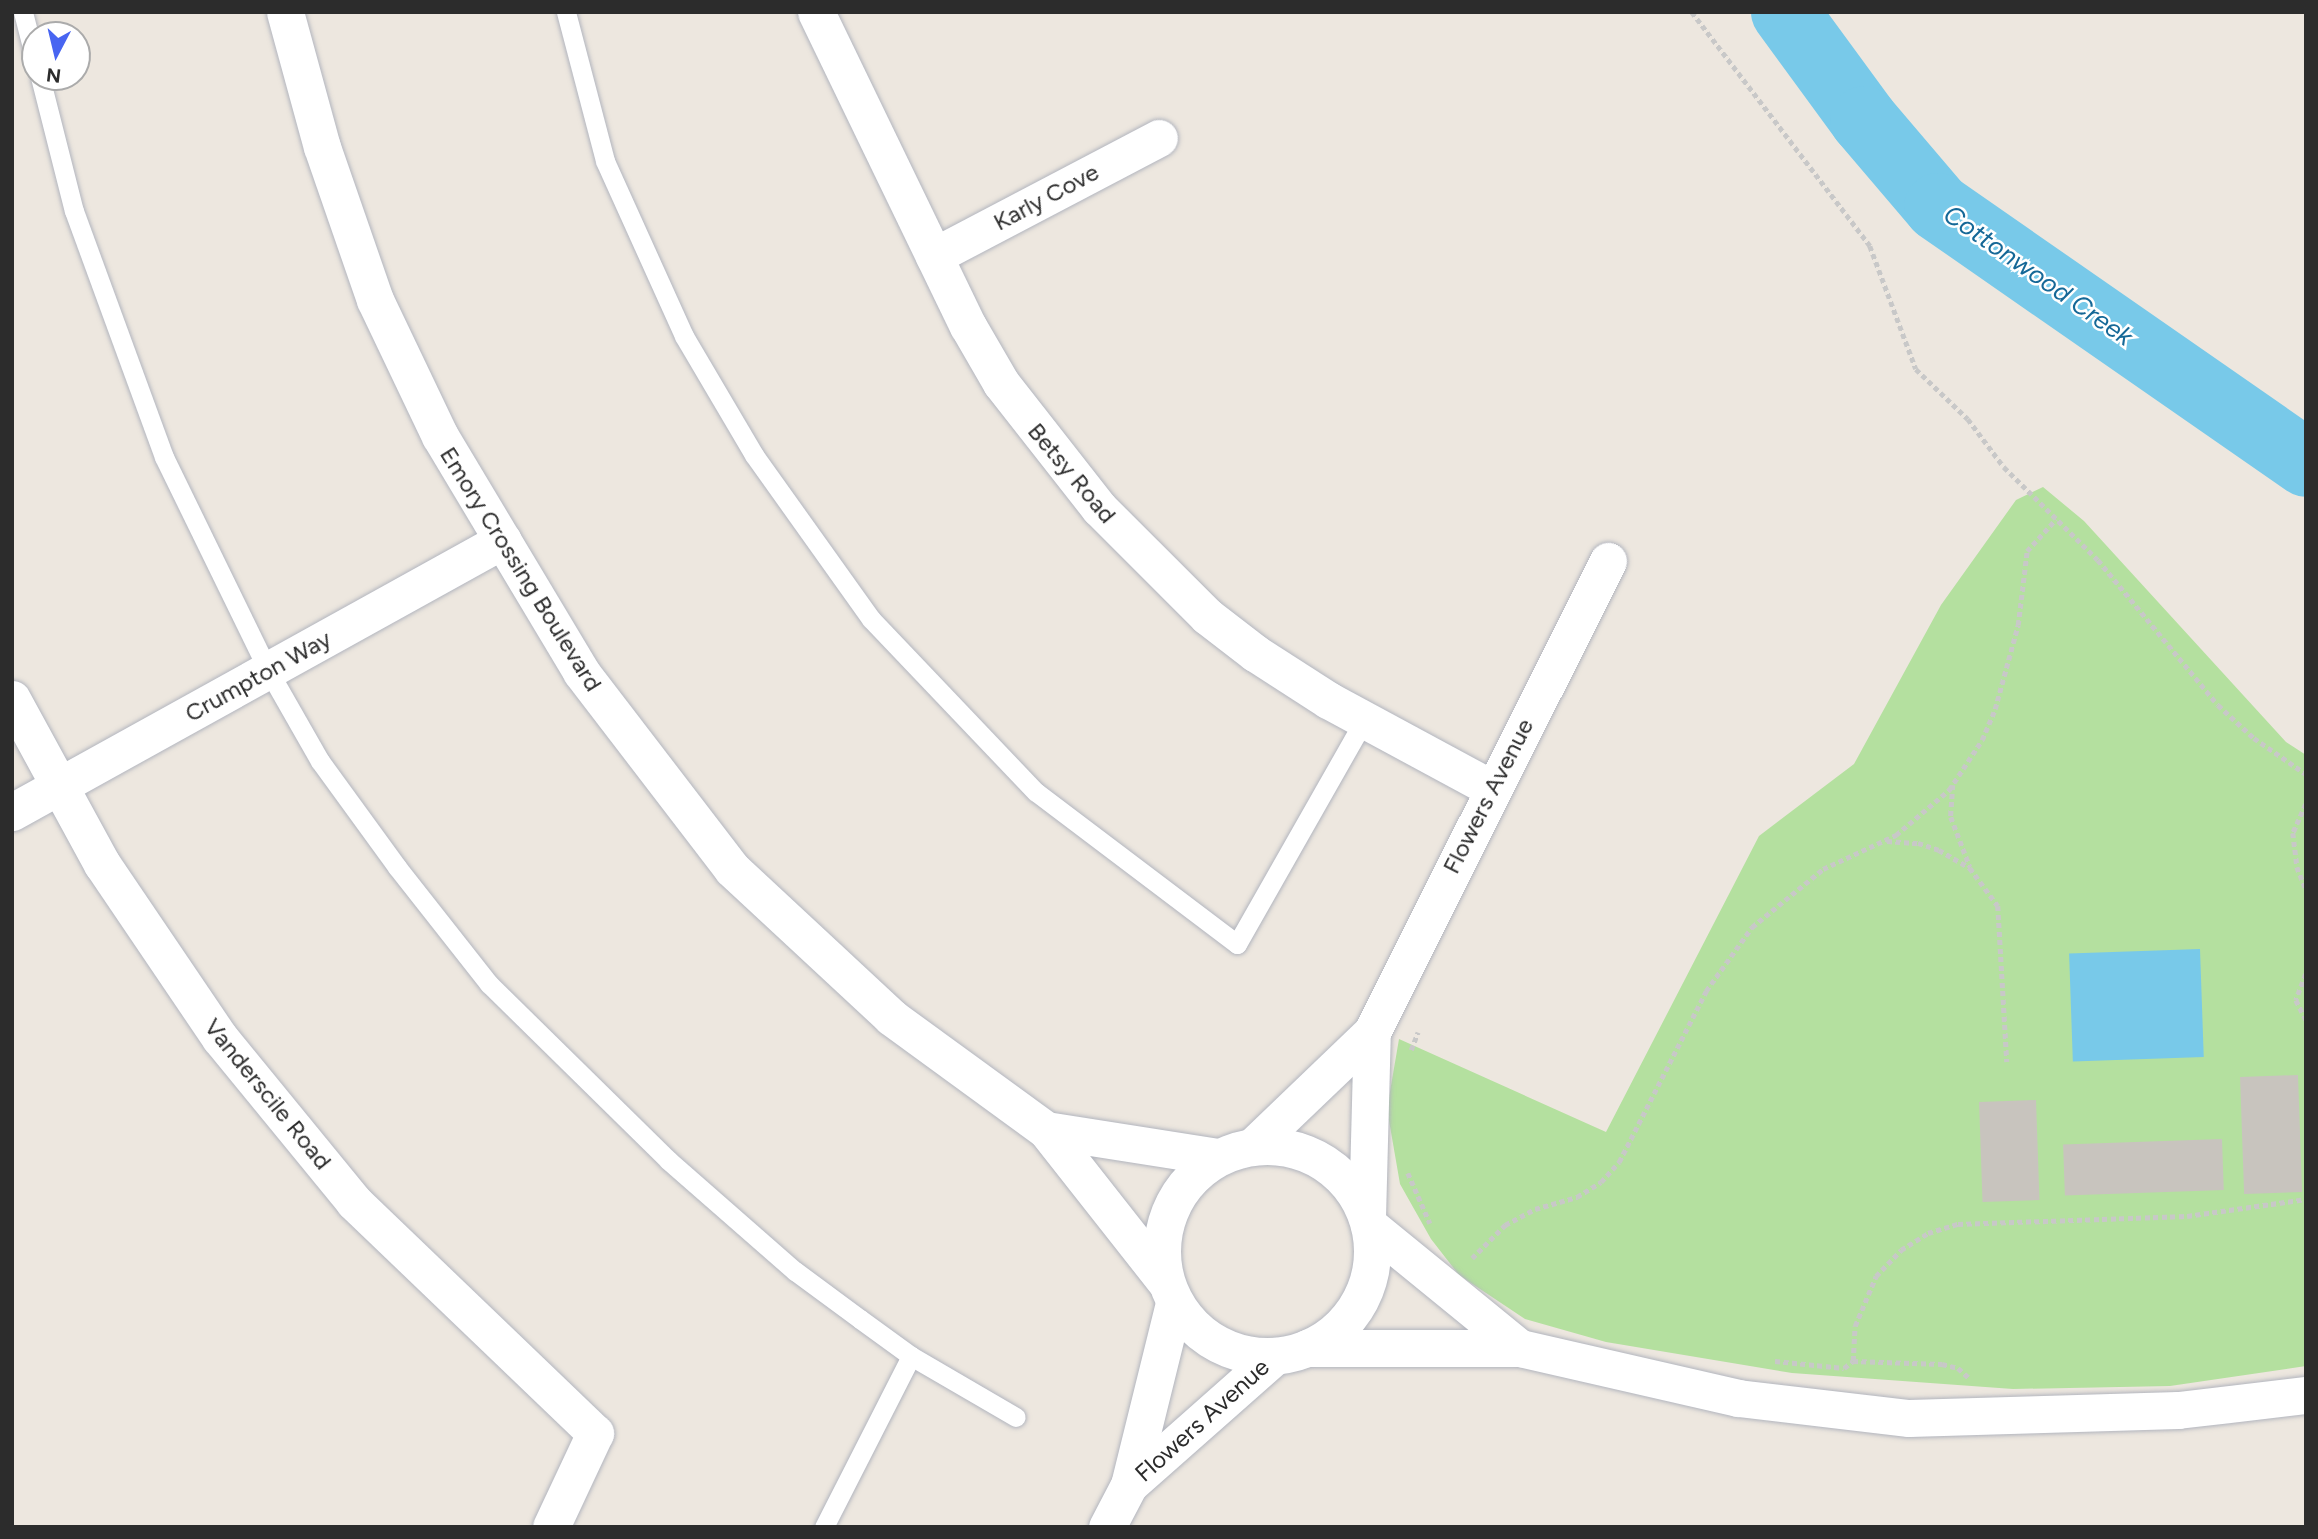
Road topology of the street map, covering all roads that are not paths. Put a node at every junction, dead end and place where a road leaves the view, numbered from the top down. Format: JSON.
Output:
{"nodes":[{"id":1,"x":285,"y":12,"type":"edge"},
{"id":2,"x":566,"y":12,"type":"edge"},
{"id":3,"x":816,"y":12,"type":"edge"},
{"id":4,"x":44,"y":91,"type":"edge"},
{"id":5,"x":1159,"y":138,"type":"dead end"},
{"id":6,"x":934,"y":256,"type":"junction"},
{"id":7,"x":503,"y":540,"type":"junction"},
{"id":8,"x":1608,"y":561,"type":"dead end"},
{"id":9,"x":268,"y":670,"type":"junction"},
{"id":10,"x":12,"y":699,"type":"edge"},
{"id":11,"x":1364,"y":720,"type":"junction"},
{"id":12,"x":60,"y":786,"type":"junction"},
{"id":13,"x":1491,"y":789,"type":"junction"},
{"id":14,"x":12,"y":811,"type":"edge"},
{"id":15,"x":1372,"y":1032,"type":"junction"},
{"id":16,"x":1046,"y":1130,"type":"junction"},
{"id":17,"x":1253,"y":1146,"type":"junction"},
{"id":18,"x":1218,"y":1157,"type":"junction"},
{"id":19,"x":1368,"y":1222,"type":"junction"},
{"id":20,"x":1170,"y":1292,"type":"junction"},
{"id":21,"x":1520,"y":1348,"type":"junction"},
{"id":22,"x":1291,"y":1352,"type":"junction"},
{"id":23,"x":911,"y":1356,"type":"junction"},
{"id":24,"x":2306,"y":1395,"type":"edge"},
{"id":25,"x":1016,"y":1417,"type":"dead end"},
{"id":26,"x":1129,"y":1485,"type":"junction"},
{"id":27,"x":551,"y":1527,"type":"edge"},
{"id":28,"x":824,"y":1527,"type":"edge"},
{"id":29,"x":1108,"y":1527,"type":"edge"}],
"edges":[{"from":1,"to":7,"type":"street","name":"Emory Crossing Boulevard"},
{"from":2,"to":11,"type":"lane"},
{"from":3,"to":6,"type":"street","name":"Betsy Road"},
{"from":4,"to":9,"type":"lane"},
{"from":5,"to":6,"type":"street","name":"Karly Cove"},
{"from":6,"to":11,"type":"street","name":"Betsy Road"},
{"from":7,"to":9,"type":"street","name":"Crumpton Way"},
{"from":7,"to":16,"type":"street","name":"Emory Crossing Boulevard"},
{"from":8,"to":13,"type":"street","name":"Flowers Avenue"},
{"from":9,"to":12,"type":"street","name":"Crumpton Way"},
{"from":9,"to":23,"type":"lane"},
{"from":10,"to":12,"type":"street","name":"Vanderscile Road"},
{"from":11,"to":13,"type":"street","name":"Betsy Road"},
{"from":12,"to":14,"type":"street","name":"Crumpton Way"},
{"from":12,"to":27,"type":"street","name":"Vanderscile Road"},
{"from":13,"to":15,"type":"street","name":"Flowers Avenue"},
{"from":15,"to":17,"type":"street","name":"Flowers Avenue"},
{"from":15,"to":19,"type":"street","name":"Flowers Avenue"},
{"from":16,"to":18,"type":"street","name":"Emory Crossing Boulevard"},
{"from":16,"to":20,"type":"street","name":"Emory Crossing Boulevard"},
{"from":17,"to":18,"type":"street"},
{"from":17,"to":19,"type":"street"},
{"from":18,"to":20,"type":"street"},
{"from":19,"to":21,"type":"street"},
{"from":19,"to":22,"type":"street"},
{"from":20,"to":22,"type":"street"},
{"from":20,"to":26,"type":"street","name":"Flowers Avenue"},
{"from":21,"to":22,"type":"street"},
{"from":21,"to":24,"type":"street"},
{"from":22,"to":26,"type":"street","name":"Flowers Avenue"},
{"from":23,"to":25,"type":"lane"},
{"from":23,"to":28,"type":"lane"},
{"from":26,"to":29,"type":"street","name":"Flowers Avenue"}]}
